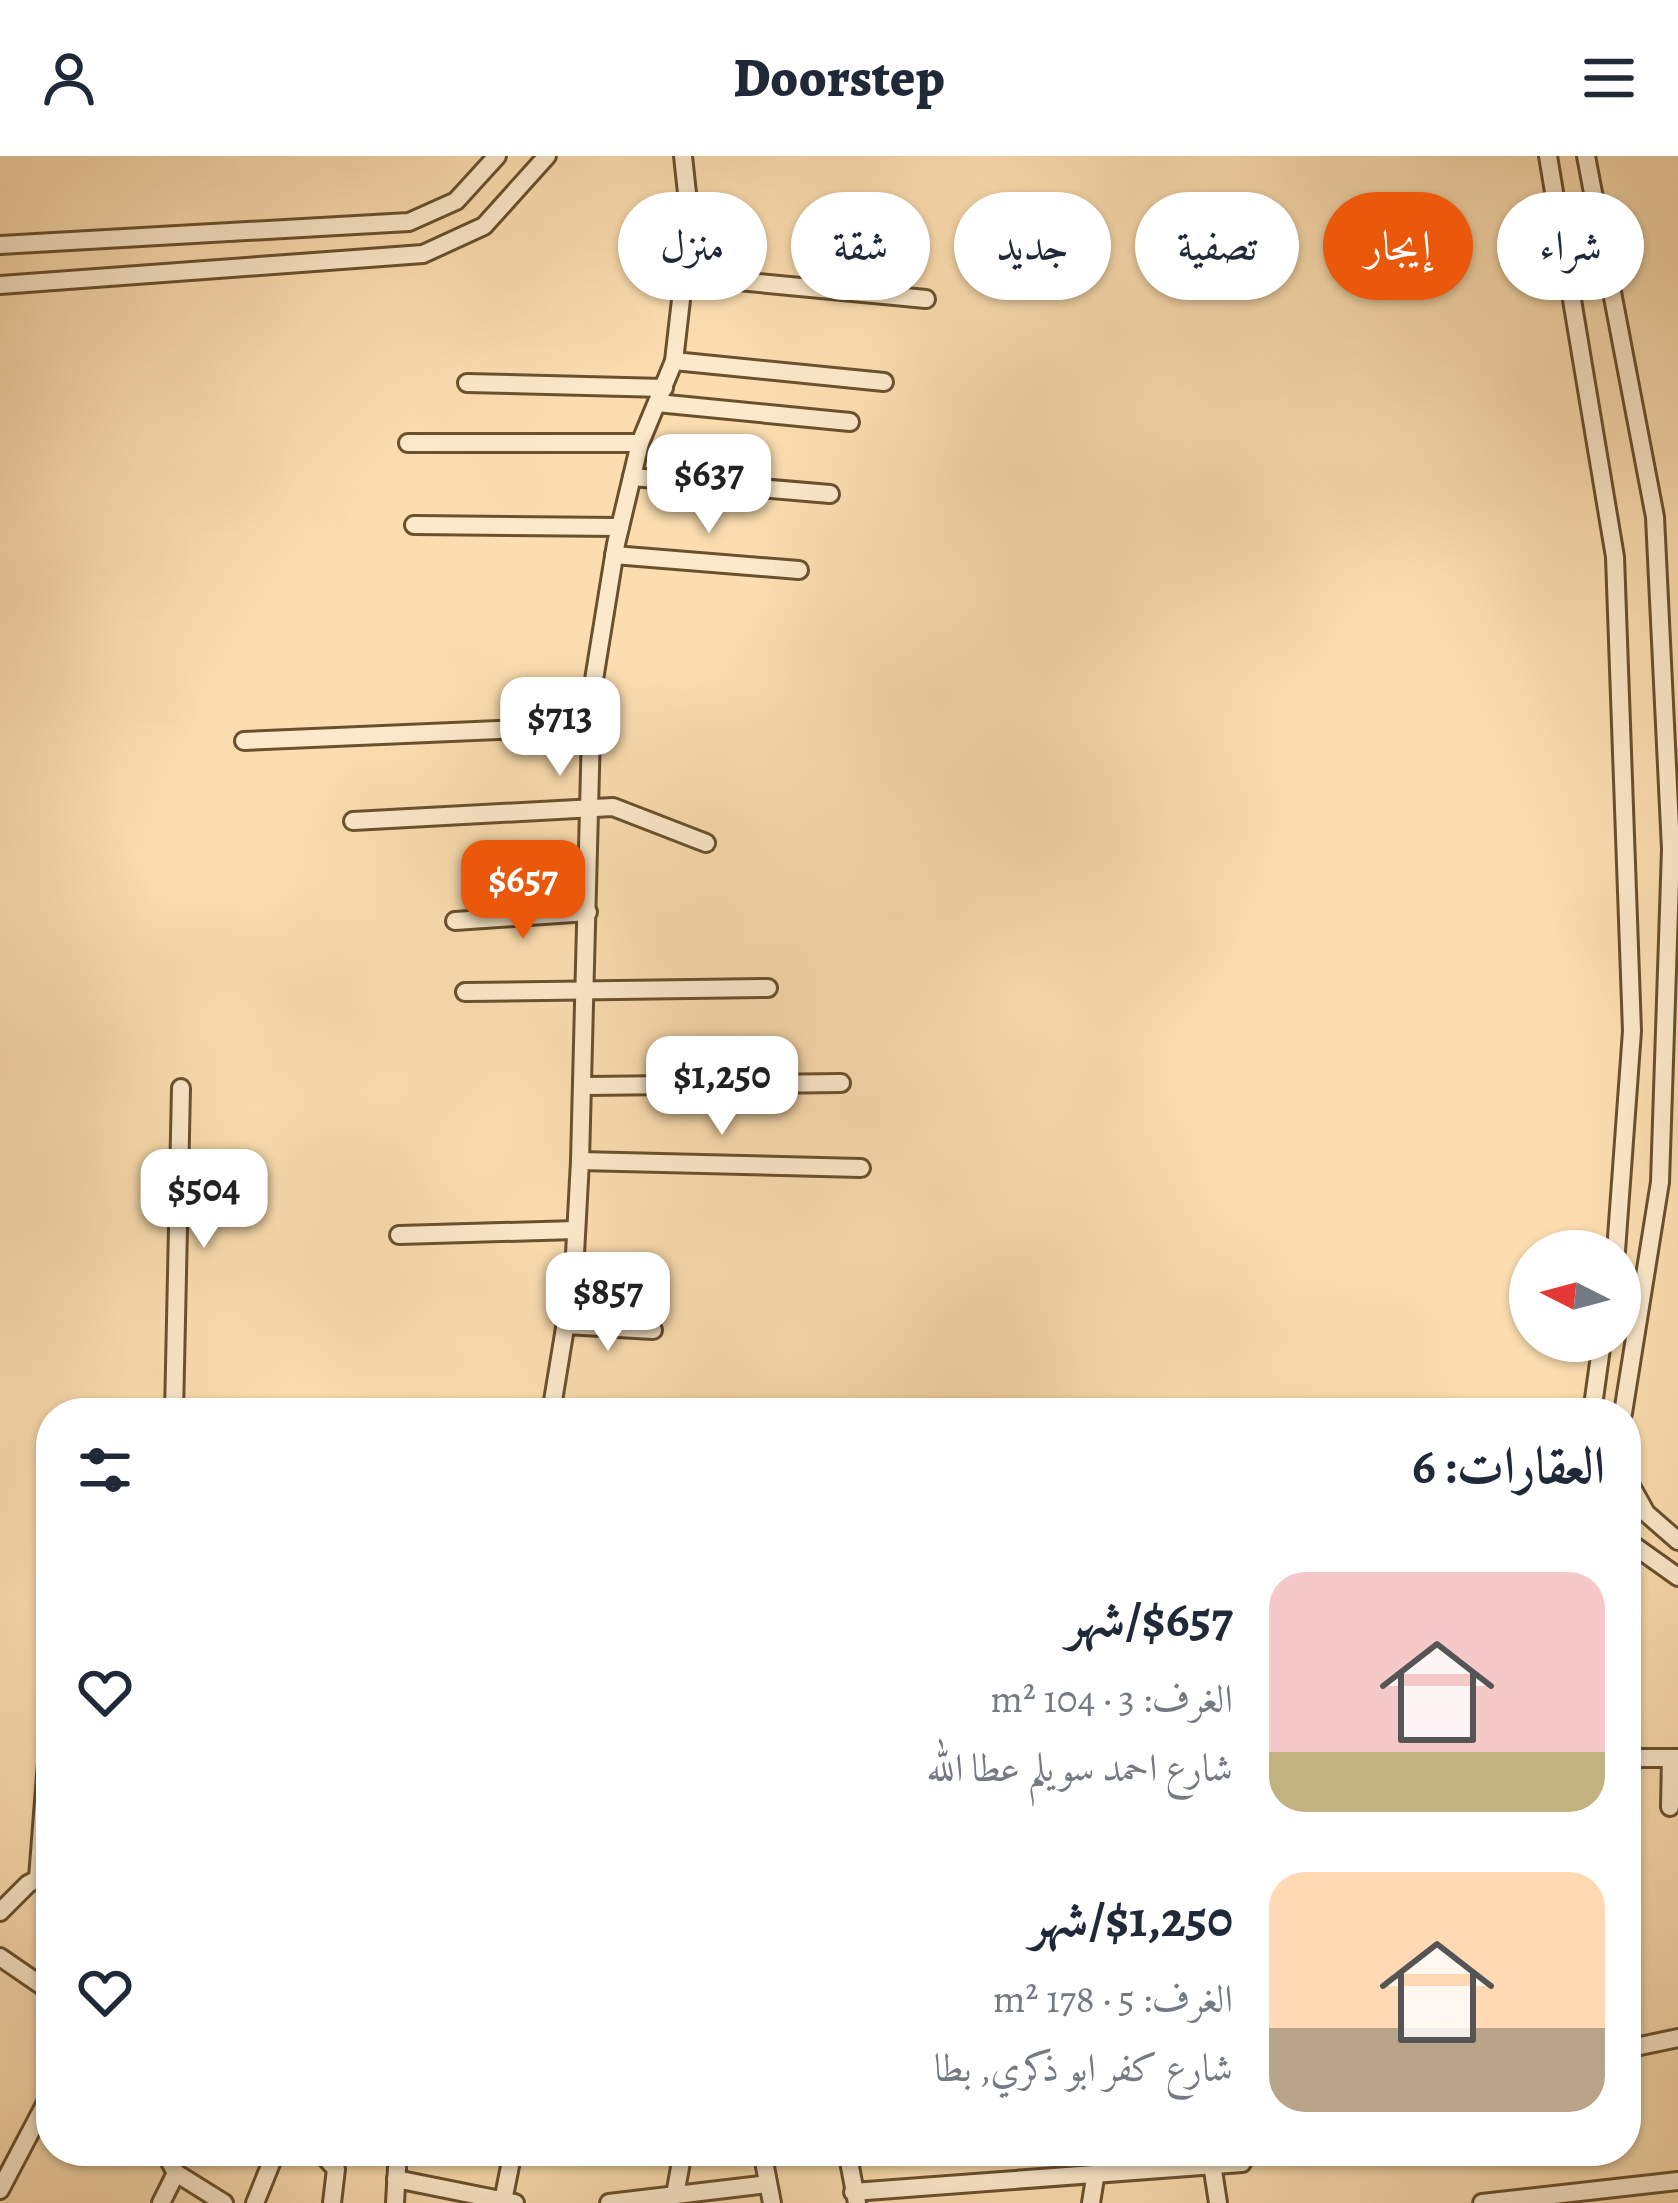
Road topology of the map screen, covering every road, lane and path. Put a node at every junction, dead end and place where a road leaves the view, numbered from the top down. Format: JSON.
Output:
{"nodes":[{"id":1,"x":497,"y":156,"type":"edge"},
{"id":2,"x":547,"y":156,"type":"edge"},
{"id":3,"x":683,"y":156,"type":"edge"},
{"id":4,"x":1547,"y":156,"type":"edge"},
{"id":5,"x":1586,"y":156,"type":"edge"},
{"id":6,"x":689,"y":192,"type":"edge"},
{"id":7,"x":0,"y":245,"type":"edge"},
{"id":8,"x":0,"y":285,"type":"edge"},
{"id":9,"x":682,"y":300,"type":"edge"},
{"id":10,"x":674,"y":361,"type":"junction"},
{"id":11,"x":884,"y":382,"type":"dead end"},
{"id":12,"x":467,"y":383,"type":"dead end"},
{"id":13,"x":660,"y":396,"type":"junction"},
{"id":14,"x":850,"y":422,"type":"dead end"},
{"id":15,"x":408,"y":443,"type":"dead end"},
{"id":16,"x":640,"y":443,"type":"junction"},
{"id":17,"x":632,"y":476,"type":"junction"},
{"id":18,"x":830,"y":494,"type":"dead end"},
{"id":19,"x":414,"y":525,"type":"dead end"},
{"id":20,"x":620,"y":527,"type":"junction"},
{"id":21,"x":614,"y":555,"type":"junction"},
{"id":22,"x":799,"y":570,"type":"dead end"},
{"id":23,"x":590,"y":726,"type":"junction"},
{"id":24,"x":244,"y":741,"type":"dead end"},
{"id":25,"x":586,"y":805,"type":"junction"},
{"id":26,"x":352,"y":821,"type":"dead end"},
{"id":27,"x":706,"y":843,"type":"dead end"},
{"id":28,"x":588,"y":912,"type":"junction"},
{"id":29,"x":455,"y":920,"type":"dead end"},
{"id":30,"x":586,"y":988,"type":"junction"},
{"id":31,"x":768,"y":988,"type":"dead end"},
{"id":32,"x":465,"y":992,"type":"dead end"},
{"id":33,"x":841,"y":1083,"type":"dead end"},
{"id":34,"x":585,"y":1086,"type":"junction"},
{"id":35,"x":181,"y":1088,"type":"dead end"},
{"id":36,"x":580,"y":1161,"type":"junction"},
{"id":37,"x":861,"y":1168,"type":"dead end"},
{"id":38,"x":576,"y":1230,"type":"junction"},
{"id":39,"x":1617,"y":1230,"type":"edge"},
{"id":40,"x":400,"y":1235,"type":"dead end"},
{"id":41,"x":566,"y":1325,"type":"junction"},
{"id":42,"x":653,"y":1330,"type":"dead end"},
{"id":43,"x":1599,"y":1362,"type":"edge"},
{"id":44,"x":174,"y":1398,"type":"edge"},
{"id":45,"x":554,"y":1398,"type":"edge"},
{"id":46,"x":1594,"y":1398,"type":"edge"},
{"id":47,"x":1624,"y":1398,"type":"edge"},
{"id":48,"x":1641,"y":1504,"type":"edge"},
{"id":49,"x":1678,"y":1540,"type":"edge"},
{"id":50,"x":1641,"y":1550,"type":"edge"},
{"id":51,"x":1678,"y":1576,"type":"edge"},
{"id":52,"x":1641,"y":1758,"type":"edge"},
{"id":53,"x":1675,"y":1758,"type":"edge"},
{"id":54,"x":1670,"y":1807,"type":"dead end"},
{"id":55,"x":36,"y":1882,"type":"edge"},
{"id":56,"x":0,"y":1912,"type":"edge"},
{"id":57,"x":0,"y":1957,"type":"edge"},
{"id":58,"x":36,"y":1982,"type":"edge"},
{"id":59,"x":1678,"y":2038,"type":"edge"},
{"id":60,"x":1641,"y":2046,"type":"edge"},
{"id":61,"x":36,"y":2122,"type":"edge"},
{"id":62,"x":172,"y":2166,"type":"edge"},
{"id":63,"x":270,"y":2166,"type":"edge"},
{"id":64,"x":333,"y":2166,"type":"edge"},
{"id":65,"x":397,"y":2166,"type":"edge"},
{"id":66,"x":511,"y":2166,"type":"edge"},
{"id":67,"x":679,"y":2166,"type":"edge"},
{"id":68,"x":850,"y":2166,"type":"edge"},
{"id":69,"x":1169,"y":2166,"type":"edge"},
{"id":70,"x":1212,"y":2166,"type":"edge"},
{"id":71,"x":176,"y":2173,"type":"junction"},
{"id":72,"x":1096,"y":2178,"type":"junction"},
{"id":73,"x":396,"y":2179,"type":"junction"},
{"id":74,"x":1678,"y":2181,"type":"edge"},
{"id":75,"x":0,"y":2190,"type":"edge"},
{"id":76,"x":770,"y":2193,"type":"edge"},
{"id":77,"x":670,"y":2198,"type":"edge"},
{"id":78,"x":855,"y":2198,"type":"edge"},
{"id":79,"x":509,"y":2202,"type":"edge"},
{"id":80,"x":161,"y":2203,"type":"edge"},
{"id":81,"x":224,"y":2203,"type":"edge"},
{"id":82,"x":255,"y":2203,"type":"edge"},
{"id":83,"x":332,"y":2203,"type":"edge"},
{"id":84,"x":395,"y":2203,"type":"edge"},
{"id":85,"x":609,"y":2203,"type":"edge"},
{"id":86,"x":1091,"y":2203,"type":"edge"},
{"id":87,"x":1218,"y":2203,"type":"edge"},
{"id":88,"x":1482,"y":2203,"type":"edge"}],
"edges":[{"from":1,"to":7,"type":"street"},
{"from":2,"to":8,"type":"street"},
{"from":3,"to":6,"type":"street"},
{"from":4,"to":39,"type":"street"},
{"from":5,"to":47,"type":"street"},
{"from":9,"to":10,"type":"street"},
{"from":10,"to":11,"type":"street"},
{"from":10,"to":13,"type":"street"},
{"from":12,"to":13,"type":"street"},
{"from":13,"to":14,"type":"street"},
{"from":13,"to":16,"type":"street"},
{"from":15,"to":16,"type":"street"},
{"from":16,"to":17,"type":"street"},
{"from":17,"to":18,"type":"street"},
{"from":17,"to":20,"type":"street"},
{"from":19,"to":20,"type":"street"},
{"from":20,"to":21,"type":"street"},
{"from":21,"to":22,"type":"street"},
{"from":21,"to":23,"type":"street"},
{"from":23,"to":24,"type":"street"},
{"from":23,"to":25,"type":"street"},
{"from":25,"to":26,"type":"street"},
{"from":25,"to":27,"type":"street"},
{"from":25,"to":28,"type":"street"},
{"from":28,"to":29,"type":"street"},
{"from":28,"to":30,"type":"street"},
{"from":30,"to":31,"type":"street"},
{"from":30,"to":32,"type":"street"},
{"from":30,"to":34,"type":"street"},
{"from":33,"to":34,"type":"street"},
{"from":34,"to":36,"type":"street"},
{"from":35,"to":44,"type":"street"},
{"from":36,"to":37,"type":"street"},
{"from":36,"to":38,"type":"street"},
{"from":38,"to":40,"type":"street"},
{"from":38,"to":41,"type":"street"},
{"from":41,"to":42,"type":"street"},
{"from":41,"to":45,"type":"street"},
{"from":43,"to":46,"type":"street"},
{"from":48,"to":49,"type":"street"},
{"from":50,"to":51,"type":"street"},
{"from":52,"to":53,"type":"street"},
{"from":53,"to":54,"type":"street"},
{"from":55,"to":56,"type":"street"},
{"from":57,"to":58,"type":"street"},
{"from":59,"to":60,"type":"street"},
{"from":61,"to":75,"type":"street"},
{"from":62,"to":71,"type":"street"},
{"from":63,"to":82,"type":"street"},
{"from":64,"to":83,"type":"street"},
{"from":65,"to":73,"type":"street"},
{"from":66,"to":79,"type":"street"},
{"from":67,"to":77,"type":"street"},
{"from":68,"to":78,"type":"street"},
{"from":69,"to":72,"type":"street"},
{"from":70,"to":87,"type":"street"},
{"from":71,"to":80,"type":"street"},
{"from":71,"to":81,"type":"street"},
{"from":72,"to":78,"type":"street"},
{"from":72,"to":86,"type":"street"},
{"from":73,"to":79,"type":"street"},
{"from":73,"to":84,"type":"street"},
{"from":74,"to":88,"type":"street"},
{"from":76,"to":77,"type":"street"},
{"from":77,"to":85,"type":"street"}]}
